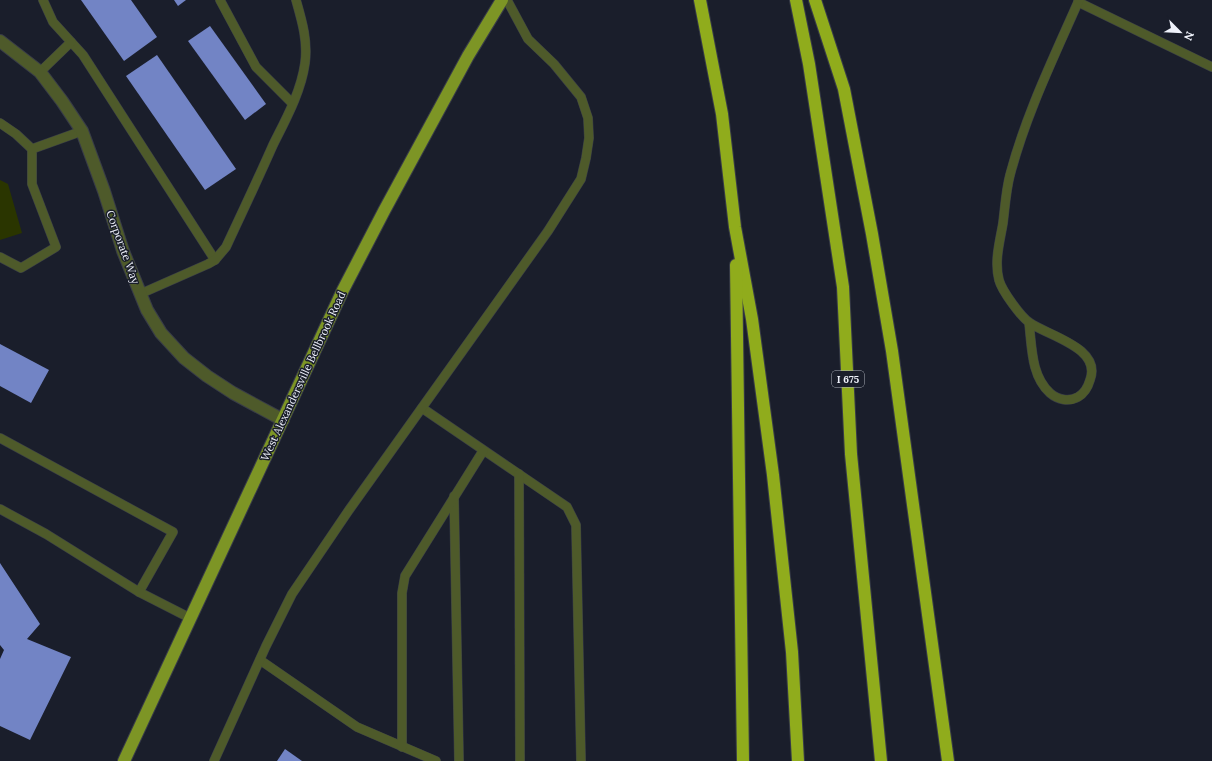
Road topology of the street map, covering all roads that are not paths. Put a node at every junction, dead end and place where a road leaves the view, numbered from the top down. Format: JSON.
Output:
{"nodes":[{"id":1,"x":43,"y":0,"type":"edge"},
{"id":2,"x":220,"y":0,"type":"edge"},
{"id":3,"x":296,"y":0,"type":"edge"},
{"id":4,"x":502,"y":0,"type":"edge"},
{"id":5,"x":507,"y":0,"type":"edge"},
{"id":6,"x":700,"y":0,"type":"edge"},
{"id":7,"x":796,"y":0,"type":"edge"},
{"id":8,"x":815,"y":0,"type":"edge"},
{"id":9,"x":1078,"y":1,"type":"edge"},
{"id":10,"x":0,"y":41,"type":"edge"},
{"id":11,"x":71,"y":42,"type":"junction"},
{"id":12,"x":1212,"y":67,"type":"edge"},
{"id":13,"x":40,"y":72,"type":"junction"},
{"id":14,"x":292,"y":103,"type":"junction"},
{"id":15,"x":0,"y":123,"type":"edge"},
{"id":16,"x":82,"y":131,"type":"junction"},
{"id":17,"x":32,"y":149,"type":"junction"},
{"id":18,"x":735,"y":227,"type":"junction"},
{"id":19,"x":0,"y":257,"type":"edge"},
{"id":20,"x":215,"y":260,"type":"junction"},
{"id":21,"x":140,"y":294,"type":"junction"},
{"id":22,"x":1029,"y":323,"type":"junction"},
{"id":23,"x":422,"y":408,"type":"junction"},
{"id":24,"x":283,"y":420,"type":"junction"},
{"id":25,"x":0,"y":438,"type":"edge"},
{"id":26,"x":483,"y":451,"type":"junction"},
{"id":27,"x":519,"y":474,"type":"junction"},
{"id":28,"x":454,"y":496,"type":"junction"},
{"id":29,"x":0,"y":509,"type":"edge"},
{"id":30,"x":139,"y":592,"type":"junction"},
{"id":31,"x":190,"y":618,"type":"junction"},
{"id":32,"x":260,"y":660,"type":"junction"},
{"id":33,"x":402,"y":747,"type":"junction"},
{"id":34,"x":124,"y":761,"type":"edge"},
{"id":35,"x":214,"y":761,"type":"edge"},
{"id":36,"x":436,"y":761,"type":"edge"},
{"id":37,"x":459,"y":761,"type":"edge"},
{"id":38,"x":520,"y":761,"type":"edge"},
{"id":39,"x":581,"y":761,"type":"edge"},
{"id":40,"x":743,"y":761,"type":"edge"},
{"id":41,"x":798,"y":761,"type":"edge"},
{"id":42,"x":881,"y":761,"type":"edge"},
{"id":43,"x":948,"y":761,"type":"edge"}],
"edges":[{"from":1,"to":11,"type":"lane"},
{"from":2,"to":14,"type":"lane"},
{"from":3,"to":14,"type":"lane"},
{"from":4,"to":24,"type":"main road","name":"West Alexandersville Bellbrook Road"},
{"from":5,"to":23,"type":"lane"},
{"from":6,"to":18,"type":"highway"},
{"from":7,"to":42,"type":"highway","number":"I 675"},
{"from":8,"to":43,"type":"highway"},
{"from":9,"to":12,"type":"lane"},
{"from":9,"to":22,"type":"lane"},
{"from":10,"to":13,"type":"street","name":"Corporate Way"},
{"from":11,"to":13,"type":"lane"},
{"from":11,"to":20,"type":"lane"},
{"from":13,"to":16,"type":"street","name":"Corporate Way"},
{"from":14,"to":20,"type":"lane"},
{"from":15,"to":17,"type":"lane"},
{"from":16,"to":17,"type":"lane"},
{"from":16,"to":21,"type":"street","name":"Corporate Way"},
{"from":17,"to":19,"type":"lane"},
{"from":18,"to":40,"type":"highway"},
{"from":18,"to":41,"type":"highway"},
{"from":20,"to":21,"type":"lane"},
{"from":21,"to":24,"type":"street","name":"Corporate Way"},
{"from":22,"to":22,"type":"lane"},
{"from":23,"to":26,"type":"lane"},
{"from":23,"to":32,"type":"lane"},
{"from":24,"to":31,"type":"main road","name":"West Alexandersville Bellbrook Road"},
{"from":25,"to":30,"type":"lane"},
{"from":26,"to":27,"type":"lane"},
{"from":26,"to":28,"type":"lane"},
{"from":27,"to":38,"type":"lane"},
{"from":27,"to":39,"type":"lane"},
{"from":28,"to":33,"type":"lane"},
{"from":28,"to":37,"type":"lane"},
{"from":29,"to":30,"type":"lane"},
{"from":30,"to":31,"type":"lane"},
{"from":31,"to":34,"type":"main road","name":"West Alexandersville Bellbrook Road"},
{"from":32,"to":33,"type":"lane"},
{"from":32,"to":35,"type":"lane"},
{"from":33,"to":36,"type":"lane"}]}
